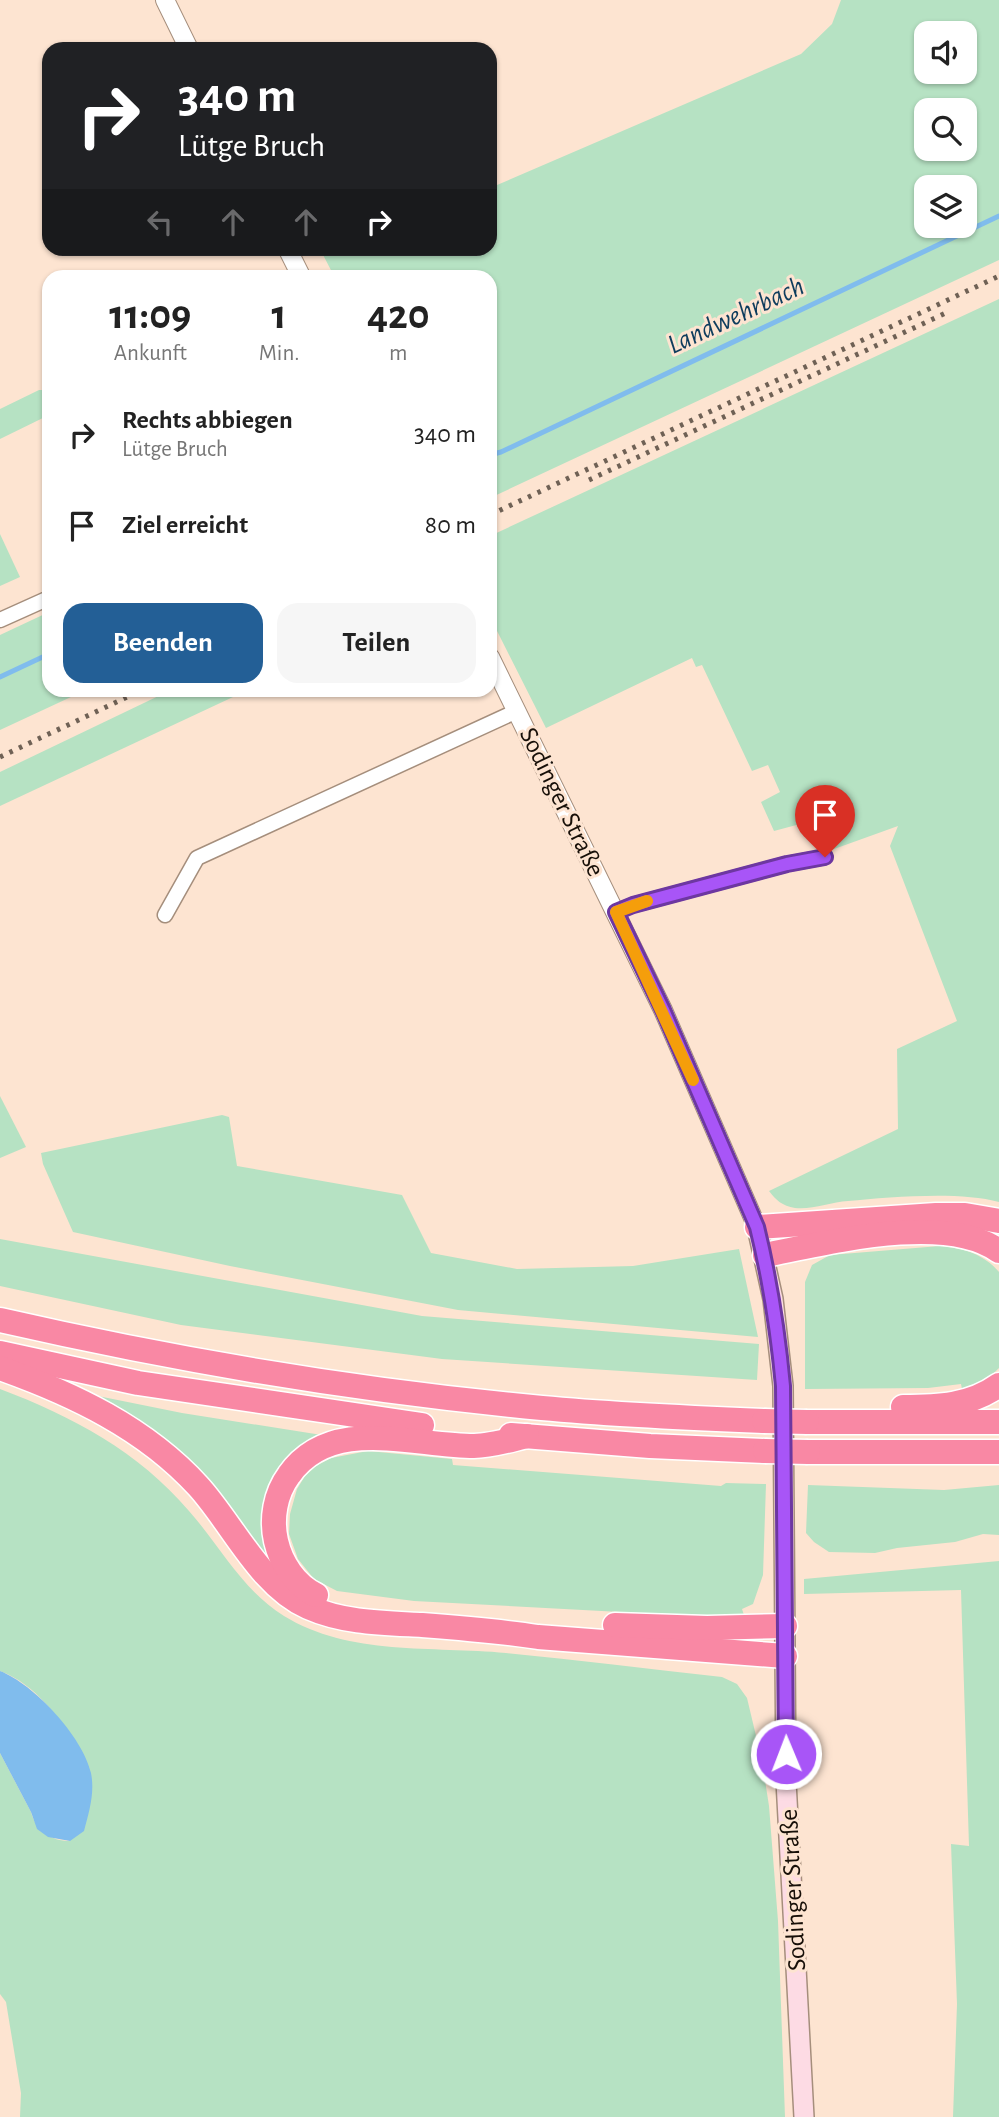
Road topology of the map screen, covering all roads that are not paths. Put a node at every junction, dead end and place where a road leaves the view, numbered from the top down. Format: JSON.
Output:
{"nodes":[{"id":1,"x":165,"y":0,"type":"edge"},
{"id":2,"x":186,"y":42,"type":"edge"},
{"id":3,"x":42,"y":601,"type":"edge"},
{"id":4,"x":0,"y":621,"type":"edge"},
{"id":5,"x":497,"y":671,"type":"edge"},
{"id":6,"x":517,"y":711,"type":"junction"},
{"id":7,"x":825,"y":857,"type":"dead end"},
{"id":8,"x":616,"y":912,"type":"junction"},
{"id":9,"x":165,"y":915,"type":"dead end"},
{"id":10,"x":999,"y":1221,"type":"edge"},
{"id":11,"x":757,"y":1227,"type":"junction"},
{"id":12,"x":999,"y":1251,"type":"edge"},
{"id":13,"x":765,"y":1255,"type":"junction"},
{"id":14,"x":0,"y":1320,"type":"edge"},
{"id":15,"x":0,"y":1353,"type":"edge"},
{"id":16,"x":0,"y":1368,"type":"edge"},
{"id":17,"x":999,"y":1385,"type":"edge"},
{"id":18,"x":815,"y":1422,"type":"junction"},
{"id":19,"x":999,"y":1422,"type":"edge"},
{"id":20,"x":527,"y":1436,"type":"junction"},
{"id":21,"x":999,"y":1452,"type":"edge"},
{"id":22,"x":785,"y":1626,"type":"junction"},
{"id":23,"x":785,"y":1656,"type":"junction"},
{"id":24,"x":804,"y":2117,"type":"edge"}],
"edges":[{"from":1,"to":2,"type":"street"},
{"from":3,"to":4,"type":"street"},
{"from":5,"to":6,"type":"street","name":"Sodinger Straße"},
{"from":6,"to":8,"type":"street","name":"Sodinger Straße"},
{"from":6,"to":9,"type":"street","name":"Sodinger Straße"},
{"from":7,"to":8,"type":"street"},
{"from":8,"to":11,"type":"street","name":"Sodinger Straße"},
{"from":10,"to":11,"type":"highway"},
{"from":11,"to":13,"type":"main road","name":"Sodinger Straße"},
{"from":12,"to":13,"type":"highway"},
{"from":13,"to":22,"type":"main road","name":"Sodinger Straße"},
{"from":14,"to":18,"type":"highway","bridge":true},
{"from":15,"to":20,"type":"highway"},
{"from":16,"to":23,"type":"highway"},
{"from":17,"to":18,"type":"highway"},
{"from":18,"to":19,"type":"highway"},
{"from":20,"to":21,"type":"highway","bridge":true},
{"from":20,"to":22,"type":"highway"},
{"from":22,"to":23,"type":"main road","name":"Sodinger Straße"},
{"from":23,"to":24,"type":"main road","name":"Sodinger Straße"}]}
